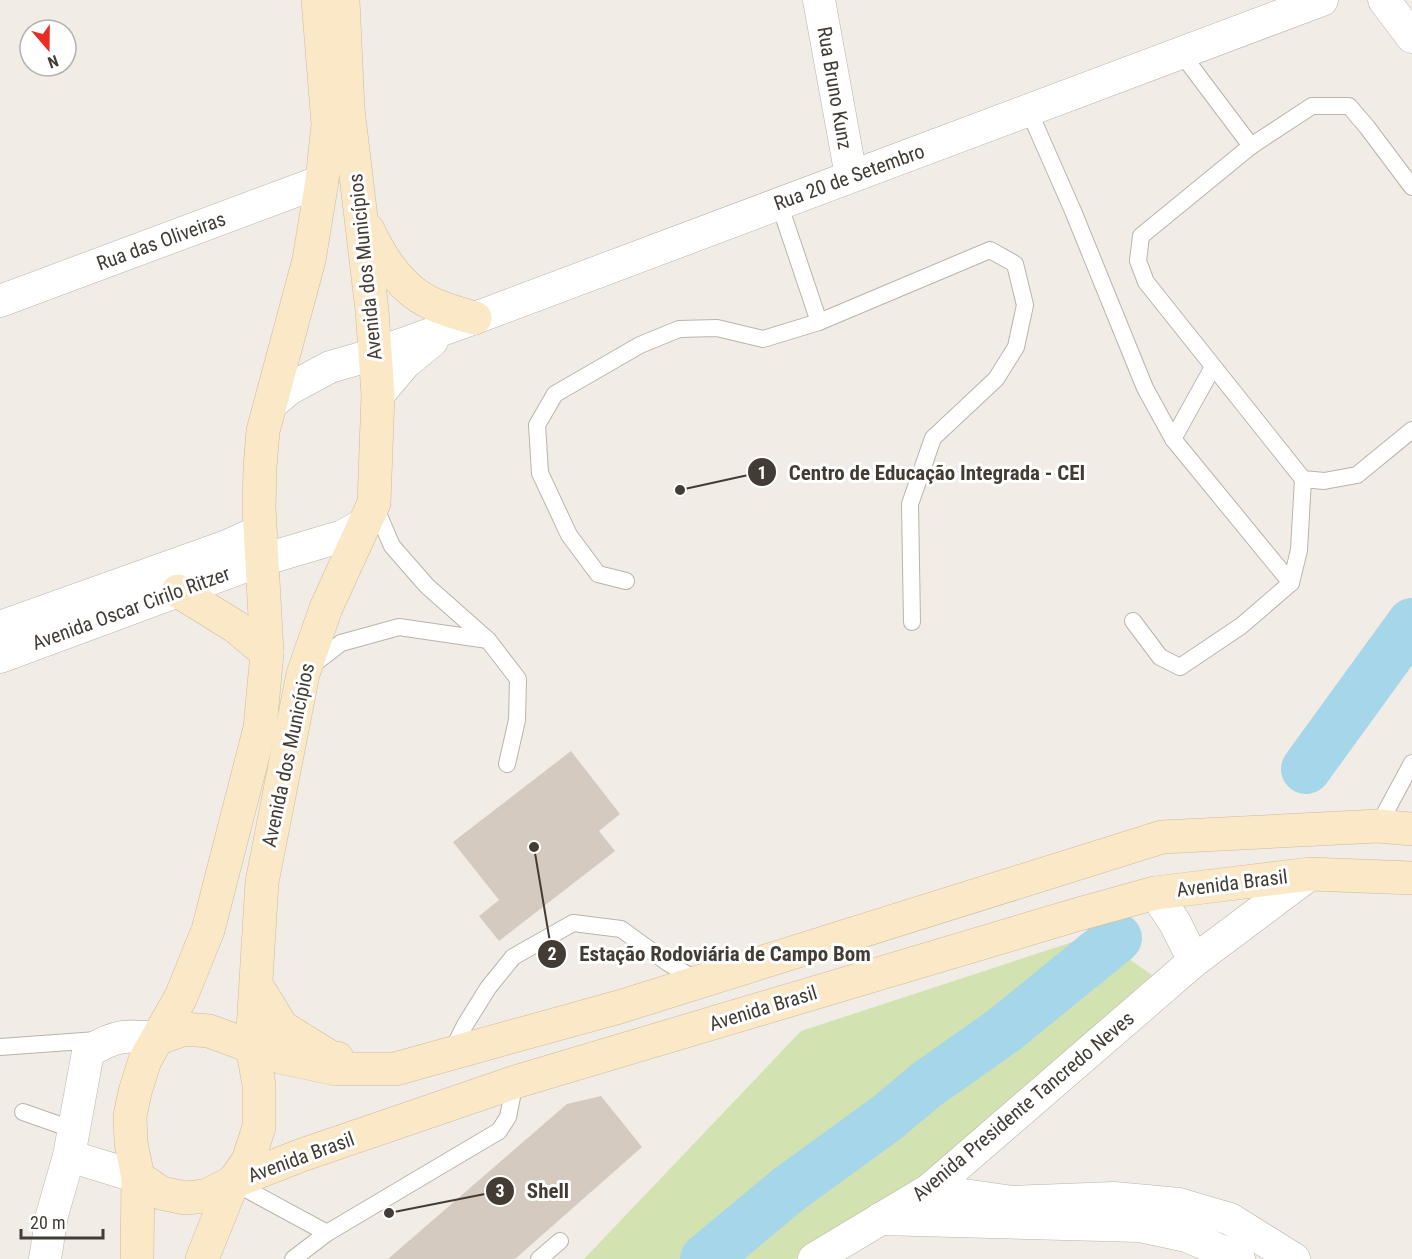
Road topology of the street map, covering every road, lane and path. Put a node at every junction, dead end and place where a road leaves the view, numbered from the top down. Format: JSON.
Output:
{"nodes":[{"id":1,"x":318,"y":0,"type":"edge"},
{"id":2,"x":343,"y":0,"type":"edge"},
{"id":3,"x":819,"y":0,"type":"edge"},
{"id":4,"x":1322,"y":0,"type":"edge"},
{"id":5,"x":1384,"y":0,"type":"edge"},
{"id":6,"x":1412,"y":37,"type":"edge"},
{"id":7,"x":1182,"y":53,"type":"junction"},
{"id":8,"x":1029,"y":111,"type":"junction"},
{"id":9,"x":1251,"y":146,"type":"junction"},
{"id":10,"x":851,"y":176,"type":"junction"},
{"id":11,"x":321,"y":181,"type":"junction"},
{"id":12,"x":1412,"y":187,"type":"edge"},
{"id":13,"x":779,"y":203,"type":"junction"},
{"id":14,"x":361,"y":216,"type":"junction"},
{"id":15,"x":0,"y":301,"type":"edge"},
{"id":16,"x":475,"y":318,"type":"junction"},
{"id":17,"x":819,"y":322,"type":"junction"},
{"id":18,"x":375,"y":354,"type":"junction"},
{"id":19,"x":1213,"y":367,"type":"junction"},
{"id":20,"x":378,"y":395,"type":"junction"},
{"id":21,"x":271,"y":404,"type":"junction"},
{"id":22,"x":1412,"y":430,"type":"edge"},
{"id":23,"x":1173,"y":439,"type":"junction"},
{"id":24,"x":1303,"y":479,"type":"junction"},
{"id":25,"x":369,"y":513,"type":"junction"},
{"id":26,"x":261,"y":546,"type":"junction"},
{"id":27,"x":626,"y":581,"type":"dead end"},
{"id":28,"x":1291,"y":583,"type":"junction"},
{"id":29,"x":178,"y":591,"type":"junction"},
{"id":30,"x":136,"y":592,"type":"junction"},
{"id":31,"x":66,"y":618,"type":"junction"},
{"id":32,"x":1133,"y":621,"type":"dead end"},
{"id":33,"x":912,"y":622,"type":"dead end"},
{"id":34,"x":0,"y":627,"type":"edge"},
{"id":35,"x":488,"y":640,"type":"junction"},
{"id":36,"x":267,"y":653,"type":"junction"},
{"id":37,"x":0,"y":657,"type":"edge"},
{"id":38,"x":303,"y":674,"type":"junction"},
{"id":39,"x":1412,"y":763,"type":"edge"},
{"id":40,"x":507,"y":764,"type":"dead end"},
{"id":41,"x":1378,"y":826,"type":"junction"},
{"id":42,"x":1412,"y":829,"type":"edge"},
{"id":43,"x":1310,"y":874,"type":"junction"},
{"id":44,"x":1412,"y":878,"type":"edge"},
{"id":45,"x":1155,"y":893,"type":"junction"},
{"id":46,"x":1194,"y":961,"type":"junction"},
{"id":47,"x":699,"y":981,"type":"junction"},
{"id":48,"x":257,"y":986,"type":"junction"},
{"id":49,"x":619,"y":1007,"type":"junction"},
{"id":50,"x":159,"y":1038,"type":"junction"},
{"id":51,"x":107,"y":1040,"type":"junction"},
{"id":52,"x":252,"y":1046,"type":"junction"},
{"id":53,"x":0,"y":1047,"type":"edge"},
{"id":54,"x":450,"y":1054,"type":"junction"},
{"id":55,"x":395,"y":1070,"type":"junction"},
{"id":56,"x":515,"y":1082,"type":"junction"},
{"id":57,"x":23,"y":1112,"type":"dead end"},
{"id":58,"x":71,"y":1143,"type":"junction"},
{"id":59,"x":138,"y":1177,"type":"junction"},
{"id":60,"x":233,"y":1182,"type":"junction"},
{"id":61,"x":929,"y":1190,"type":"junction"},
{"id":62,"x":880,"y":1219,"type":"junction"},
{"id":63,"x":327,"y":1233,"type":"junction"},
{"id":64,"x":560,"y":1241,"type":"dead end"},
{"id":65,"x":45,"y":1259,"type":"edge"},
{"id":66,"x":137,"y":1259,"type":"edge"},
{"id":67,"x":202,"y":1259,"type":"edge"},
{"id":68,"x":293,"y":1259,"type":"edge"},
{"id":69,"x":539,"y":1259,"type":"edge"},
{"id":70,"x":814,"y":1259,"type":"edge"},
{"id":71,"x":1239,"y":1259,"type":"edge"},
{"id":72,"x":1294,"y":1259,"type":"edge"}],
"edges":[{"from":1,"to":11,"type":"main road","name":"Avenida dos Municípios"},
{"from":2,"to":14,"type":"main road","name":"Avenida dos Municípios"},
{"from":3,"to":10,"type":"street","name":"Rua Bruno Kunz"},
{"from":4,"to":7,"type":"street","name":"Rua 20 de Setembro"},
{"from":5,"to":6,"type":"street"},
{"from":7,"to":8,"type":"street","name":"Rua 20 de Setembro"},
{"from":7,"to":9,"type":"lane"},
{"from":8,"to":10,"type":"street","name":"Rua 20 de Setembro"},
{"from":8,"to":23,"type":"lane"},
{"from":9,"to":12,"type":"lane"},
{"from":9,"to":19,"type":"lane"},
{"from":10,"to":13,"type":"street","name":"Rua 20 de Setembro"},
{"from":11,"to":15,"type":"street","name":"Rua das Oliveiras"},
{"from":11,"to":21,"type":"main road","name":"Avenida dos Municípios"},
{"from":13,"to":16,"type":"street","name":"Rua 20 de Setembro"},
{"from":13,"to":17,"type":"lane"},
{"from":14,"to":16,"type":"main road"},
{"from":14,"to":18,"type":"main road","name":"Avenida dos Municípios"},
{"from":16,"to":18,"type":"street","name":"Rua 20 de Setembro"},
{"from":16,"to":20,"type":"street"},
{"from":17,"to":27,"type":"lane"},
{"from":17,"to":33,"type":"lane"},
{"from":18,"to":20,"type":"main road","name":"Avenida dos Municípios"},
{"from":18,"to":21,"type":"street","name":"Rua 20 de Setembro"},
{"from":19,"to":23,"type":"lane"},
{"from":19,"to":24,"type":"lane"},
{"from":20,"to":25,"type":"main road","name":"Avenida dos Municípios"},
{"from":21,"to":26,"type":"main road","name":"Avenida dos Municípios"},
{"from":22,"to":24,"type":"lane"},
{"from":23,"to":28,"type":"lane"},
{"from":24,"to":28,"type":"lane"},
{"from":25,"to":26,"type":"street"},
{"from":25,"to":35,"type":"lane"},
{"from":25,"to":38,"type":"main road","name":"Avenida dos Municípios"},
{"from":26,"to":29,"type":"street","name":"Avenida Oscar Cirilo Ritzer"},
{"from":26,"to":30,"type":"street","name":"Avenida Oscar Cirilo Ritzer"},
{"from":26,"to":36,"type":"main road","name":"Avenida dos Municípios"},
{"from":28,"to":32,"type":"lane"},
{"from":29,"to":30,"type":"street","name":"Avenida Oscar Cirilo Ritzer"},
{"from":29,"to":36,"type":"main road"},
{"from":30,"to":31,"type":"street","name":"Avenida Oscar Cirilo Ritzer"},
{"from":31,"to":34,"type":"street","name":"Avenida Oscar Cirilo Ritzer"},
{"from":31,"to":37,"type":"street","name":"Avenida Oscar Cirilo Ritzer"},
{"from":35,"to":38,"type":"lane"},
{"from":35,"to":40,"type":"lane"},
{"from":36,"to":50,"type":"main road","name":"Avenida dos Municípios"},
{"from":38,"to":48,"type":"main road","name":"Avenida dos Municípios"},
{"from":39,"to":41,"type":"lane"},
{"from":41,"to":42,"type":"main road"},
{"from":41,"to":47,"type":"main road"},
{"from":43,"to":44,"type":"main road","name":"Avenida Brasil"},
{"from":43,"to":45,"type":"main road","name":"Avenida Brasil"},
{"from":43,"to":46,"type":"street","name":"Avenida Presidente Tancredo Neves"},
{"from":45,"to":46,"type":"street"},
{"from":45,"to":56,"type":"main road","name":"Avenida Brasil"},
{"from":46,"to":61,"type":"street","name":"Avenida Presidente Tancredo Neves"},
{"from":47,"to":49,"type":"main road"},
{"from":47,"to":54,"type":"lane"},
{"from":48,"to":52,"type":"main road","name":"Avenida dos Municípios"},
{"from":48,"to":55,"type":"main road"},
{"from":49,"to":54,"type":"main road"},
{"from":49,"to":56,"type":"main road"},
{"from":50,"to":51,"type":"street"},
{"from":50,"to":52,"type":"main road"},
{"from":50,"to":59,"type":"main road","name":"Avenida dos Municípios"},
{"from":51,"to":53,"type":"lane"},
{"from":51,"to":58,"type":"street"},
{"from":52,"to":55,"type":"main road"},
{"from":52,"to":60,"type":"main road","name":"Avenida dos Municípios"},
{"from":54,"to":55,"type":"main road"},
{"from":56,"to":60,"type":"main road","name":"Avenida Brasil"},
{"from":56,"to":63,"type":"lane"},
{"from":57,"to":58,"type":"lane"},
{"from":58,"to":59,"type":"street"},
{"from":58,"to":65,"type":"street"},
{"from":59,"to":60,"type":"main road"},
{"from":59,"to":66,"type":"main road","name":"Avenida dos Municípios"},
{"from":60,"to":63,"type":"lane"},
{"from":60,"to":67,"type":"main road","name":"Avenida dos Municípios"},
{"from":61,"to":62,"type":"street","name":"Avenida Presidente Tancredo Neves"},
{"from":61,"to":72,"type":"street"},
{"from":62,"to":70,"type":"street","name":"Avenida Presidente Tancredo Neves"},
{"from":62,"to":71,"type":"street"},
{"from":63,"to":68,"type":"lane"},
{"from":64,"to":69,"type":"lane"}]}
